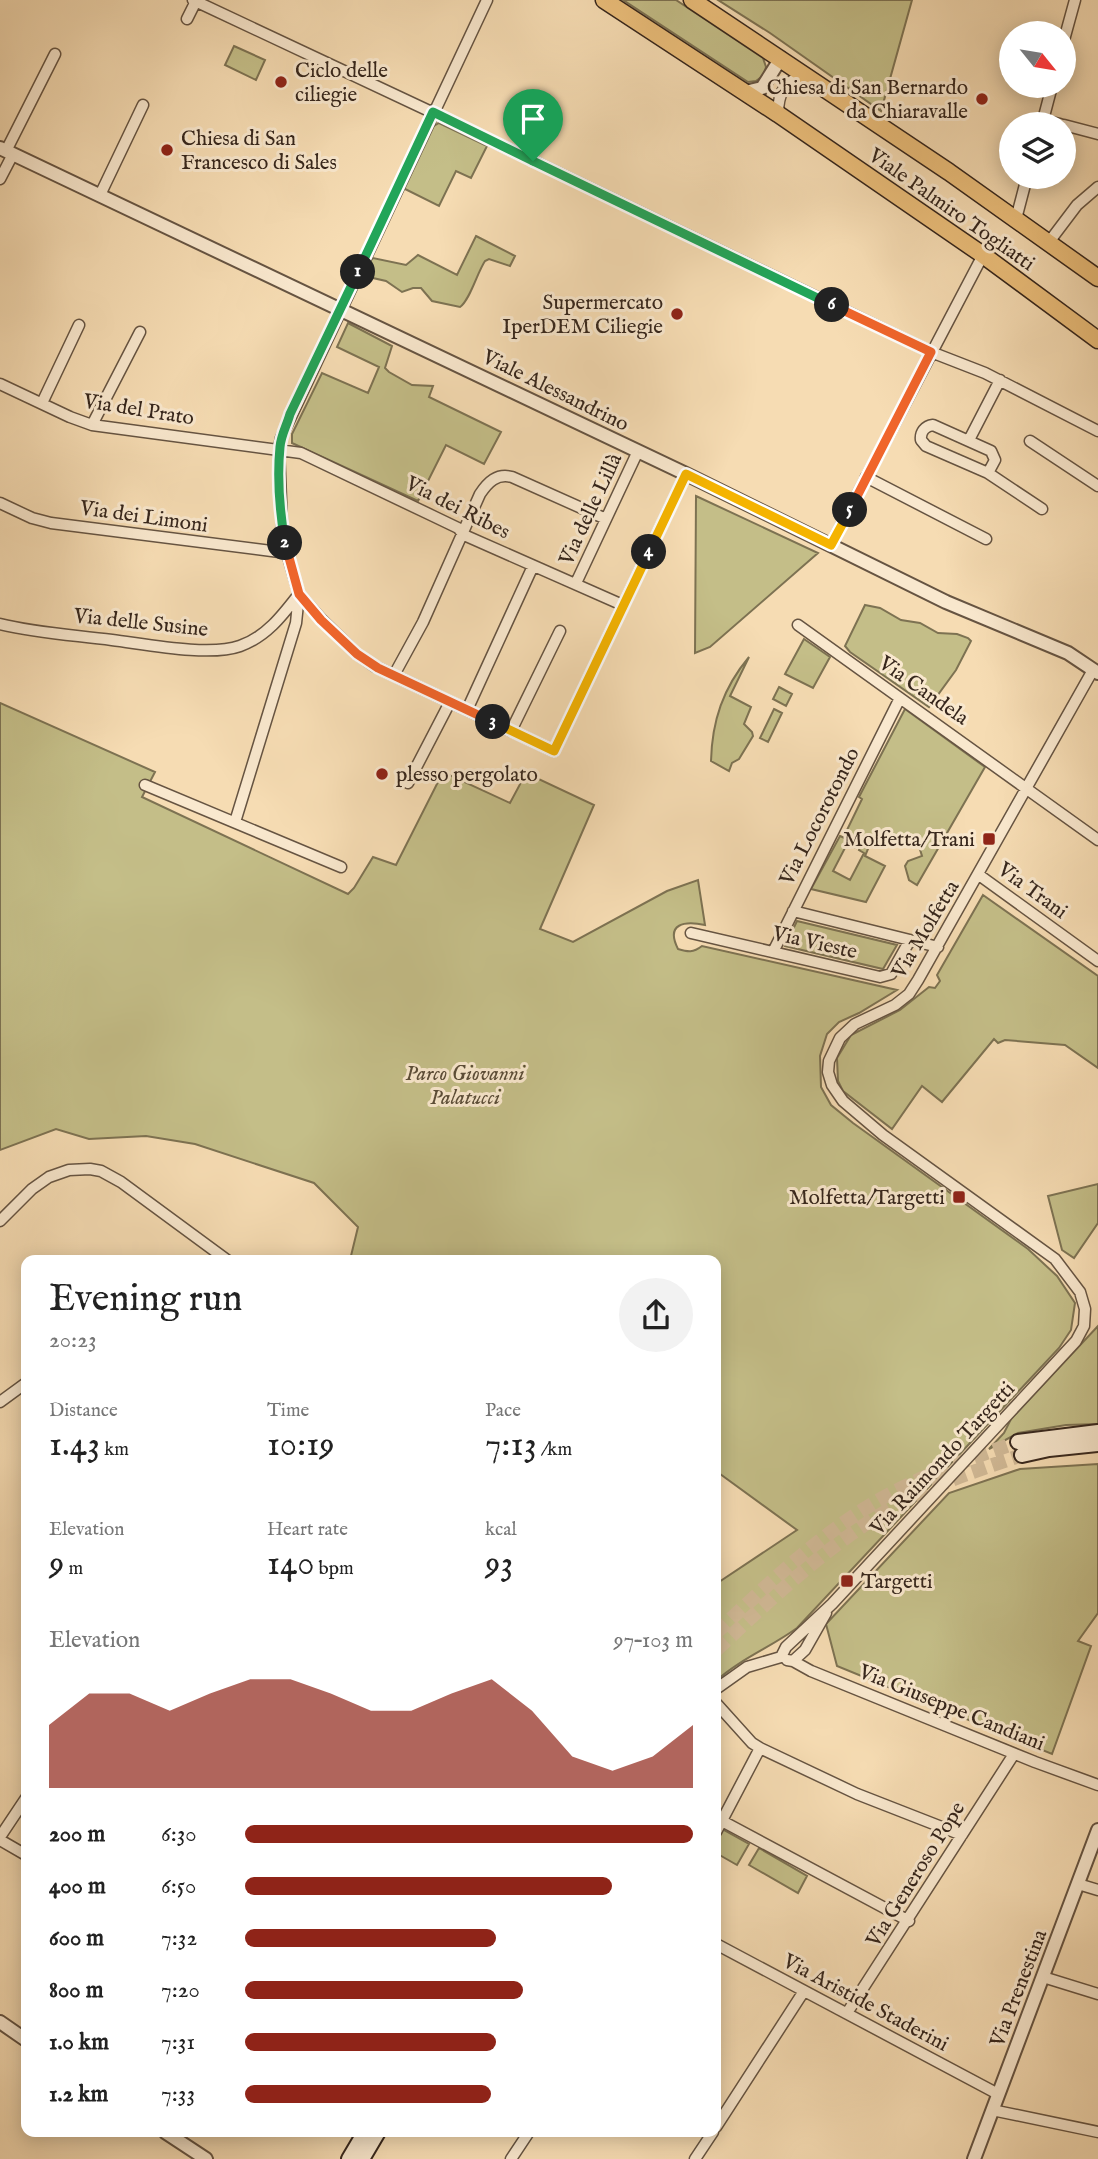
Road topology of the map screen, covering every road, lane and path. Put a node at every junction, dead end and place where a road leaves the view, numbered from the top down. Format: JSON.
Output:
{"nodes":[{"id":1,"x":487,"y":0,"type":"edge"},
{"id":2,"x":604,"y":0,"type":"edge"},
{"id":3,"x":692,"y":0,"type":"edge"},
{"id":4,"x":1075,"y":0,"type":"edge"},
{"id":5,"x":194,"y":1,"type":"edge"},
{"id":6,"x":187,"y":19,"type":"dead end"},
{"id":7,"x":1069,"y":21,"type":"edge"},
{"id":8,"x":55,"y":54,"type":"dead end"},
{"id":9,"x":781,"y":58,"type":"junction"},
{"id":10,"x":809,"y":77,"type":"junction"},
{"id":11,"x":745,"y":92,"type":"junction"},
{"id":12,"x":143,"y":105,"type":"dead end"},
{"id":13,"x":433,"y":112,"type":"junction"},
{"id":14,"x":778,"y":114,"type":"junction"},
{"id":15,"x":1076,"y":128,"type":"edge"},
{"id":16,"x":1098,"y":134,"type":"edge"},
{"id":17,"x":6,"y":151,"type":"edge"},
{"id":18,"x":0,"y":179,"type":"edge"},
{"id":19,"x":1098,"y":187,"type":"edge"},
{"id":20,"x":1024,"y":189,"type":"edge"},
{"id":21,"x":100,"y":195,"type":"junction"},
{"id":22,"x":1017,"y":212,"type":"junction"},
{"id":23,"x":1053,"y":237,"type":"junction"},
{"id":24,"x":983,"y":255,"type":"junction"},
{"id":25,"x":1098,"y":278,"type":"edge"},
{"id":26,"x":341,"y":310,"type":"junction"},
{"id":27,"x":79,"y":325,"type":"dead end"},
{"id":28,"x":140,"y":332,"type":"dead end"},
{"id":29,"x":1098,"y":340,"type":"edge"},
{"id":30,"x":931,"y":352,"type":"junction"},
{"id":31,"x":1000,"y":380,"type":"junction"},
{"id":32,"x":0,"y":384,"type":"edge"},
{"id":33,"x":42,"y":403,"type":"junction"},
{"id":34,"x":92,"y":425,"type":"junction"},
{"id":35,"x":1098,"y":431,"type":"edge"},
{"id":36,"x":969,"y":440,"type":"junction"},
{"id":37,"x":1030,"y":441,"type":"dead end"},
{"id":38,"x":279,"y":448,"type":"junction"},
{"id":39,"x":638,"y":451,"type":"junction"},
{"id":40,"x":988,"y":473,"type":"junction"},
{"id":41,"x":686,"y":474,"type":"junction"},
{"id":42,"x":866,"y":477,"type":"junction"},
{"id":43,"x":1098,"y":486,"type":"edge"},
{"id":44,"x":0,"y":503,"type":"edge"},
{"id":45,"x":1042,"y":509,"type":"dead end"},
{"id":46,"x":606,"y":519,"type":"junction"},
{"id":47,"x":464,"y":535,"type":"junction"},
{"id":48,"x":986,"y":539,"type":"dead end"},
{"id":49,"x":831,"y":545,"type":"junction"},
{"id":50,"x":287,"y":553,"type":"junction"},
{"id":51,"x":533,"y":566,"type":"junction"},
{"id":52,"x":576,"y":583,"type":"junction"},
{"id":53,"x":299,"y":594,"type":"junction"},
{"id":54,"x":618,"y":603,"type":"dead end"},
{"id":55,"x":0,"y":624,"type":"edge"},
{"id":56,"x":798,"y":625,"type":"dead end"},
{"id":57,"x":560,"y":631,"type":"dead end"},
{"id":58,"x":1096,"y":668,"type":"edge"},
{"id":59,"x":394,"y":675,"type":"junction"},
{"id":60,"x":901,"y":698,"type":"junction"},
{"id":61,"x":450,"y":702,"type":"junction"},
{"id":62,"x":467,"y":710,"type":"junction"},
{"id":63,"x":512,"y":731,"type":"junction"},
{"id":64,"x":408,"y":783,"type":"dead end"},
{"id":65,"x":145,"y":785,"type":"dead end"},
{"id":66,"x":1027,"y":787,"type":"junction"},
{"id":67,"x":235,"y":822,"type":"junction"},
{"id":68,"x":1098,"y":840,"type":"edge"},
{"id":69,"x":341,"y":867,"type":"dead end"},
{"id":70,"x":979,"y":875,"type":"junction"},
{"id":71,"x":793,"y":911,"type":"junction"},
{"id":72,"x":691,"y":933,"type":"dead end"},
{"id":73,"x":910,"y":940,"type":"junction"},
{"id":74,"x":938,"y":947,"type":"junction"},
{"id":75,"x":773,"y":951,"type":"junction"},
{"id":76,"x":1098,"y":961,"type":"edge"},
{"id":77,"x":0,"y":1221,"type":"edge"},
{"id":78,"x":220,"y":1255,"type":"edge"},
{"id":79,"x":1079,"y":1338,"type":"joint"},
{"id":80,"x":21,"y":1387,"type":"edge"},
{"id":81,"x":0,"y":1402,"type":"edge"},
{"id":82,"x":1098,"y":1432,"type":"edge"},
{"id":83,"x":1098,"y":1444,"type":"edge"},
{"id":84,"x":832,"y":1604,"type":"junction"},
{"id":85,"x":801,"y":1634,"type":"junction"},
{"id":86,"x":812,"y":1639,"type":"junction"},
{"id":87,"x":782,"y":1657,"type":"junction"},
{"id":88,"x":793,"y":1661,"type":"junction"},
{"id":89,"x":721,"y":1685,"type":"edge"},
{"id":90,"x":721,"y":1709,"type":"edge"},
{"id":91,"x":760,"y":1748,"type":"junction"},
{"id":92,"x":1014,"y":1754,"type":"junction"},
{"id":93,"x":1098,"y":1785,"type":"edge"},
{"id":94,"x":21,"y":1806,"type":"edge"},
{"id":95,"x":722,"y":1821,"type":"joint"},
{"id":96,"x":1098,"y":1830,"type":"edge"},
{"id":97,"x":962,"y":1835,"type":"junction"},
{"id":98,"x":0,"y":1839,"type":"edge"},
{"id":99,"x":21,"y":1851,"type":"edge"},
{"id":100,"x":1078,"y":1884,"type":"junction"},
{"id":101,"x":1098,"y":1890,"type":"edge"},
{"id":102,"x":909,"y":1921,"type":"junction"},
{"id":103,"x":721,"y":1947,"type":"edge"},
{"id":104,"x":1043,"y":1977,"type":"junction"},
{"id":105,"x":804,"y":1991,"type":"junction"},
{"id":106,"x":1098,"y":1994,"type":"edge"},
{"id":107,"x":848,"y":2013,"type":"junction"},
{"id":108,"x":0,"y":2022,"type":"edge"},
{"id":109,"x":21,"y":2037,"type":"edge"},
{"id":110,"x":998,"y":2094,"type":"junction"},
{"id":111,"x":992,"y":2110,"type":"junction"},
{"id":112,"x":721,"y":2119,"type":"edge"},
{"id":113,"x":1098,"y":2132,"type":"edge"},
{"id":114,"x":173,"y":2137,"type":"edge"},
{"id":115,"x":362,"y":2137,"type":"edge"},
{"id":116,"x":375,"y":2137,"type":"edge"},
{"id":117,"x":526,"y":2137,"type":"edge"},
{"id":118,"x":710,"y":2137,"type":"edge"},
{"id":119,"x":206,"y":2159,"type":"edge"},
{"id":120,"x":349,"y":2159,"type":"edge"},
{"id":121,"x":362,"y":2159,"type":"edge"},
{"id":122,"x":512,"y":2159,"type":"edge"},
{"id":123,"x":695,"y":2159,"type":"edge"},
{"id":124,"x":974,"y":2159,"type":"edge"}],
"edges":[{"from":1,"to":13,"type":"street"},
{"from":2,"to":11,"type":"main road","name":"Viale Palmiro Togliatti"},
{"from":3,"to":9,"type":"main road","name":"Viale Palmiro Togliatti"},
{"from":4,"to":7,"type":"street"},
{"from":5,"to":6,"type":"street"},
{"from":5,"to":13,"type":"street"},
{"from":8,"to":17,"type":"street"},
{"from":9,"to":10,"type":"main road","name":"Viale Palmiro Togliatti"},
{"from":9,"to":11,"type":"street"},
{"from":10,"to":14,"type":"street"},
{"from":10,"to":22,"type":"main road","name":"Viale Palmiro Togliatti"},
{"from":11,"to":14,"type":"main road","name":"Viale Palmiro Togliatti"},
{"from":12,"to":21,"type":"street"},
{"from":13,"to":26,"type":"street"},
{"from":13,"to":30,"type":"street"},
{"from":14,"to":24,"type":"main road","name":"Viale Palmiro Togliatti"},
{"from":15,"to":16,"type":"street"},
{"from":17,"to":18,"type":"street"},
{"from":17,"to":21,"type":"street","name":"Viale Alessandrino"},
{"from":19,"to":23,"type":"street"},
{"from":20,"to":22,"type":"street"},
{"from":21,"to":26,"type":"street","name":"Viale Alessandrino"},
{"from":22,"to":23,"type":"main road","name":"Viale Palmiro Togliatti"},
{"from":23,"to":25,"type":"main road","name":"Viale Palmiro Togliatti"},
{"from":24,"to":29,"type":"main road","name":"Viale Palmiro Togliatti"},
{"from":24,"to":30,"type":"street"},
{"from":26,"to":38,"type":"street"},
{"from":26,"to":39,"type":"street","name":"Viale Alessandrino"},
{"from":27,"to":33,"type":"street"},
{"from":28,"to":34,"type":"street"},
{"from":30,"to":31,"type":"street"},
{"from":30,"to":42,"type":"street"},
{"from":31,"to":35,"type":"street"},
{"from":31,"to":36,"type":"street"},
{"from":32,"to":33,"type":"street","name":"Via del Prato"},
{"from":33,"to":34,"type":"street","name":"Via del Prato"},
{"from":34,"to":38,"type":"street","name":"Via del Prato"},
{"from":36,"to":40,"type":"street"},
{"from":36,"to":40,"type":"street"},
{"from":37,"to":43,"type":"street"},
{"from":38,"to":47,"type":"street","name":"Via dei Ribes"},
{"from":38,"to":50,"type":"street"},
{"from":39,"to":41,"type":"street","name":"Viale Alessandrino"},
{"from":39,"to":46,"type":"street","name":"Via delle Lillà"},
{"from":40,"to":45,"type":"street"},
{"from":41,"to":49,"type":"street","name":"Viale Alessandrino"},
{"from":41,"to":63,"type":"street"},
{"from":42,"to":48,"type":"street"},
{"from":42,"to":49,"type":"street"},
{"from":44,"to":50,"type":"street","name":"Via dei Limoni"},
{"from":46,"to":47,"type":"street"},
{"from":46,"to":52,"type":"street","name":"Via delle Lillà"},
{"from":47,"to":51,"type":"street","name":"Via dei Ribes"},
{"from":47,"to":59,"type":"street"},
{"from":49,"to":58,"type":"street","name":"Viale Alessandrino"},
{"from":50,"to":53,"type":"street"},
{"from":51,"to":52,"type":"street","name":"Via dei Ribes"},
{"from":51,"to":62,"type":"street"},
{"from":52,"to":54,"type":"street","name":"Via dei Ribes"},
{"from":53,"to":55,"type":"street","name":"Via delle Susine"},
{"from":53,"to":59,"type":"street"},
{"from":53,"to":67,"type":"street"},
{"from":56,"to":60,"type":"street","name":"Via Candela"},
{"from":57,"to":63,"type":"street"},
{"from":58,"to":66,"type":"street","name":"Via Molfetta"},
{"from":59,"to":61,"type":"street"},
{"from":60,"to":66,"type":"street","name":"Via Candela"},
{"from":60,"to":71,"type":"street","name":"Via Locorotondo"},
{"from":61,"to":62,"type":"street"},
{"from":61,"to":64,"type":"street"},
{"from":62,"to":63,"type":"street"},
{"from":65,"to":67,"type":"street"},
{"from":66,"to":68,"type":"street","name":"Via Candela"},
{"from":66,"to":70,"type":"street","name":"Via Molfetta"},
{"from":67,"to":69,"type":"street"},
{"from":70,"to":74,"type":"street","name":"Via Molfetta"},
{"from":70,"to":76,"type":"street","name":"Via Trani"},
{"from":71,"to":73,"type":"street"},
{"from":71,"to":75,"type":"street","name":"Via Locorotondo"},
{"from":72,"to":75,"type":"street","name":"Via Vieste"},
{"from":73,"to":74,"type":"street"},
{"from":73,"to":75,"type":"street","name":"Via Vieste"},
{"from":74,"to":79,"type":"street","name":"Via Molfetta"},
{"from":77,"to":78,"type":"street"},
{"from":79,"to":84,"type":"street","name":"Via Raimondo Targetti"},
{"from":80,"to":81,"type":"street"},
{"from":82,"to":83,"type":"main road"},
{"from":84,"to":85,"type":"street","name":"Via Raimondo Targetti"},
{"from":84,"to":86,"type":"street","name":"Via Raimondo Targetti"},
{"from":85,"to":86,"type":"street"},
{"from":85,"to":87,"type":"street","name":"Via Raimondo Targetti"},
{"from":86,"to":88,"type":"street","name":"Via Raimondo Targetti"},
{"from":87,"to":88,"type":"street"},
{"from":87,"to":89,"type":"street"},
{"from":88,"to":92,"type":"street","name":"Via Giuseppe Candiani"},
{"from":90,"to":91,"type":"street"},
{"from":91,"to":95,"type":"street"},
{"from":91,"to":97,"type":"street"},
{"from":92,"to":93,"type":"street","name":"Via Giuseppe Candiani"},
{"from":92,"to":97,"type":"street","name":"Via Generoso Pope"},
{"from":94,"to":98,"type":"street"},
{"from":95,"to":102,"type":"street"},
{"from":96,"to":100,"type":"street","name":"Via Prenestina"},
{"from":97,"to":102,"type":"street","name":"Via Generoso Pope"},
{"from":98,"to":99,"type":"street"},
{"from":100,"to":101,"type":"street"},
{"from":100,"to":104,"type":"street","name":"Via Prenestina"},
{"from":102,"to":107,"type":"street","name":"Via Generoso Pope"},
{"from":103,"to":105,"type":"street","name":"Via Aristide Staderini"},
{"from":104,"to":106,"type":"street"},
{"from":104,"to":110,"type":"street","name":"Via Prenestina"},
{"from":105,"to":107,"type":"street","name":"Via Aristide Staderini"},
{"from":105,"to":112,"type":"street"},
{"from":107,"to":110,"type":"street","name":"Via Aristide Staderini"},
{"from":108,"to":109,"type":"street"},
{"from":110,"to":111,"type":"street","name":"Via Prenestina"},
{"from":111,"to":113,"type":"street"},
{"from":111,"to":124,"type":"street","name":"Via Prenestina"},
{"from":114,"to":119,"type":"street"},
{"from":115,"to":120,"type":"main road"},
{"from":116,"to":121,"type":"main road"},
{"from":117,"to":122,"type":"street"},
{"from":118,"to":123,"type":"street"}]}
